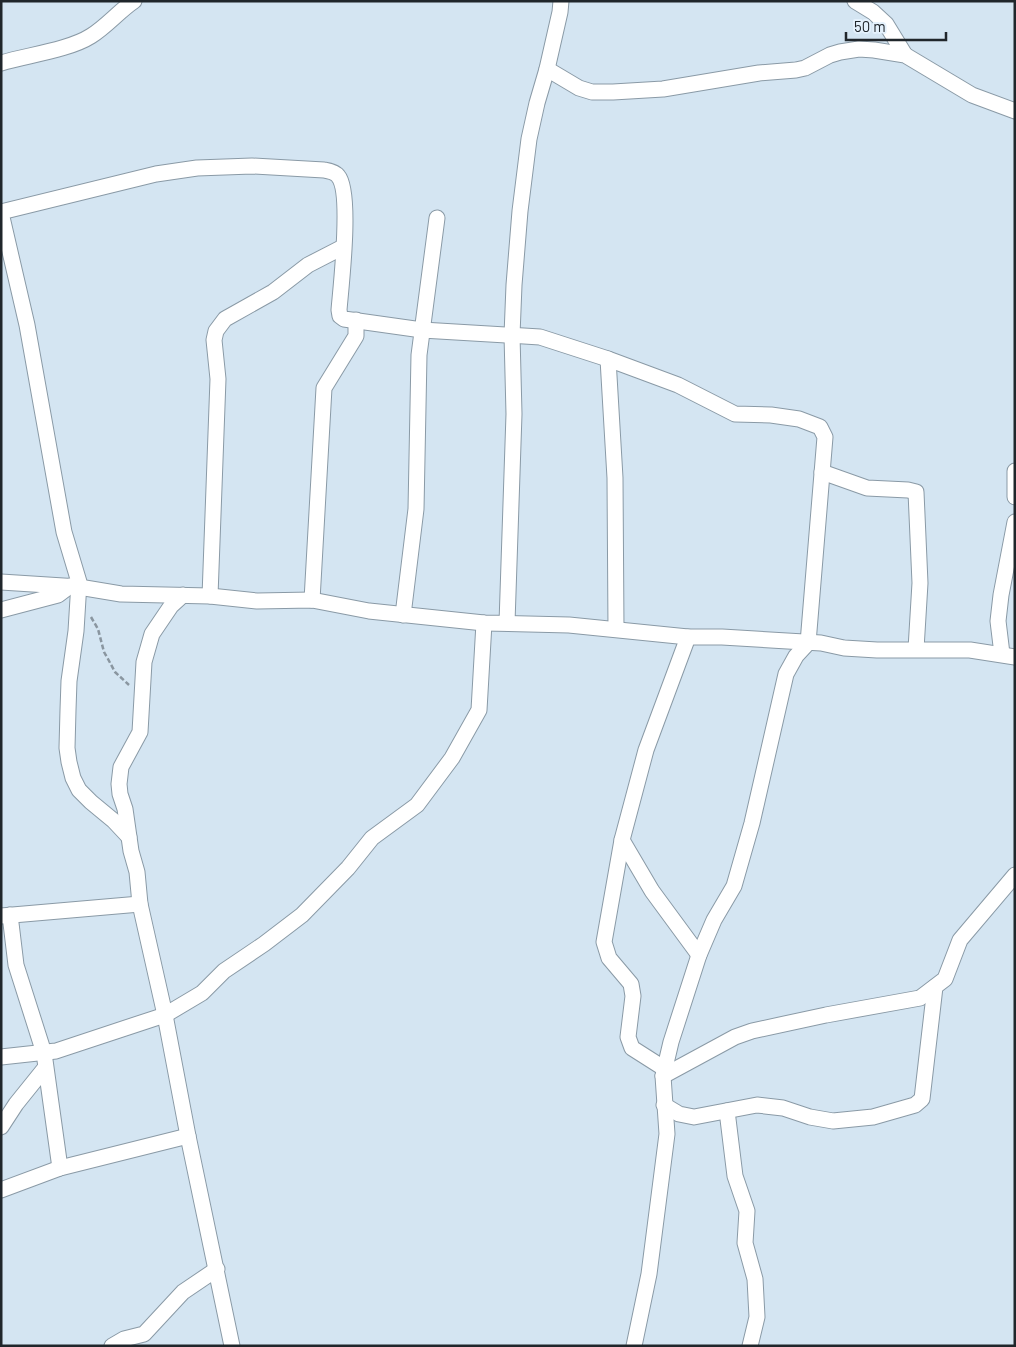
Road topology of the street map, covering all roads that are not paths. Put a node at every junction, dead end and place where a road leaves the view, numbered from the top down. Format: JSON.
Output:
{"nodes":[{"id":1,"x":134,"y":1,"type":"edge"},
{"id":2,"x":561,"y":1,"type":"edge"},
{"id":3,"x":855,"y":1,"type":"edge"},
{"id":4,"x":905,"y":55,"type":"junction"},
{"id":5,"x":1,"y":63,"type":"edge"},
{"id":6,"x":547,"y":68,"type":"junction"},
{"id":7,"x":1015,"y":111,"type":"edge"},
{"id":8,"x":1,"y":213,"type":"edge"},
{"id":9,"x":436,"y":218,"type":"dead end"},
{"id":10,"x":344,"y":247,"type":"junction"},
{"id":11,"x":356,"y":320,"type":"junction"},
{"id":12,"x":422,"y":330,"type":"junction"},
{"id":13,"x":512,"y":335,"type":"junction"},
{"id":14,"x":608,"y":359,"type":"junction"},
{"id":15,"x":1015,"y":471,"type":"edge"},
{"id":16,"x":822,"y":472,"type":"junction"},
{"id":17,"x":1015,"y":497,"type":"edge"},
{"id":18,"x":1015,"y":522,"type":"edge"},
{"id":19,"x":1,"y":582,"type":"edge"},
{"id":20,"x":76,"y":590,"type":"junction"},
{"id":21,"x":183,"y":595,"type":"junction"},
{"id":22,"x":210,"y":596,"type":"junction"},
{"id":23,"x":312,"y":600,"type":"junction"},
{"id":24,"x":1,"y":610,"type":"edge"},
{"id":25,"x":403,"y":614,"type":"junction"},
{"id":26,"x":484,"y":623,"type":"junction"},
{"id":27,"x":507,"y":623,"type":"junction"},
{"id":28,"x":616,"y":630,"type":"junction"},
{"id":29,"x":688,"y":637,"type":"junction"},
{"id":30,"x":808,"y":643,"type":"junction"},
{"id":31,"x":916,"y":649,"type":"junction"},
{"id":32,"x":1008,"y":655,"type":"edge"},
{"id":33,"x":129,"y":837,"type":"junction"},
{"id":34,"x":622,"y":840,"type":"junction"},
{"id":35,"x":1015,"y":876,"type":"edge"},
{"id":36,"x":140,"y":904,"type":"junction"},
{"id":37,"x":6,"y":916,"type":"edge"},
{"id":38,"x":699,"y":955,"type":"junction"},
{"id":39,"x":935,"y":987,"type":"junction"},
{"id":40,"x":165,"y":1015,"type":"junction"},
{"id":41,"x":1,"y":1057,"type":"edge"},
{"id":42,"x":45,"y":1061,"type":"junction"},
{"id":43,"x":664,"y":1073,"type":"junction"},
{"id":44,"x":664,"y":1105,"type":"junction"},
{"id":45,"x":727,"y":1111,"type":"junction"},
{"id":46,"x":1,"y":1127,"type":"edge"},
{"id":47,"x":188,"y":1136,"type":"junction"},
{"id":48,"x":60,"y":1168,"type":"junction"},
{"id":49,"x":1,"y":1190,"type":"edge"},
{"id":50,"x":217,"y":1270,"type":"junction"},
{"id":51,"x":112,"y":1346,"type":"edge"},
{"id":52,"x":232,"y":1346,"type":"edge"},
{"id":53,"x":634,"y":1346,"type":"edge"},
{"id":54,"x":750,"y":1346,"type":"edge"}],
"edges":[{"from":1,"to":5,"type":"street"},
{"from":2,"to":6,"type":"street"},
{"from":3,"to":4,"type":"street"},
{"from":4,"to":6,"type":"street"},
{"from":4,"to":7,"type":"street"},
{"from":6,"to":13,"type":"street"},
{"from":8,"to":10,"type":"street"},
{"from":8,"to":20,"type":"street"},
{"from":9,"to":12,"type":"street"},
{"from":10,"to":11,"type":"street"},
{"from":10,"to":22,"type":"street"},
{"from":11,"to":12,"type":"street"},
{"from":11,"to":23,"type":"street"},
{"from":12,"to":13,"type":"street"},
{"from":12,"to":25,"type":"street"},
{"from":13,"to":14,"type":"street"},
{"from":13,"to":27,"type":"street"},
{"from":14,"to":16,"type":"street"},
{"from":14,"to":28,"type":"street"},
{"from":15,"to":17,"type":"street"},
{"from":16,"to":30,"type":"street"},
{"from":16,"to":31,"type":"street"},
{"from":18,"to":32,"type":"street"},
{"from":19,"to":20,"type":"street"},
{"from":20,"to":21,"type":"street"},
{"from":20,"to":24,"type":"street"},
{"from":20,"to":33,"type":"street"},
{"from":21,"to":22,"type":"street"},
{"from":21,"to":33,"type":"street"},
{"from":22,"to":23,"type":"street"},
{"from":23,"to":25,"type":"street"},
{"from":25,"to":26,"type":"street"},
{"from":26,"to":27,"type":"street"},
{"from":26,"to":40,"type":"street"},
{"from":27,"to":28,"type":"street"},
{"from":28,"to":29,"type":"street"},
{"from":29,"to":30,"type":"street"},
{"from":29,"to":34,"type":"street"},
{"from":30,"to":31,"type":"street"},
{"from":30,"to":38,"type":"street"},
{"from":31,"to":32,"type":"street"},
{"from":33,"to":36,"type":"street"},
{"from":34,"to":38,"type":"street"},
{"from":34,"to":43,"type":"street"},
{"from":35,"to":39,"type":"street"},
{"from":36,"to":37,"type":"street"},
{"from":36,"to":40,"type":"street"},
{"from":37,"to":42,"type":"street"},
{"from":38,"to":43,"type":"street"},
{"from":39,"to":43,"type":"street"},
{"from":39,"to":45,"type":"street"},
{"from":40,"to":42,"type":"street"},
{"from":40,"to":47,"type":"street"},
{"from":41,"to":42,"type":"street"},
{"from":42,"to":46,"type":"street"},
{"from":42,"to":48,"type":"street"},
{"from":43,"to":44,"type":"street"},
{"from":44,"to":45,"type":"street"},
{"from":44,"to":53,"type":"street"},
{"from":45,"to":54,"type":"street"},
{"from":47,"to":48,"type":"street"},
{"from":47,"to":50,"type":"street"},
{"from":48,"to":49,"type":"street"},
{"from":50,"to":51,"type":"street"},
{"from":50,"to":52,"type":"street"}]}
